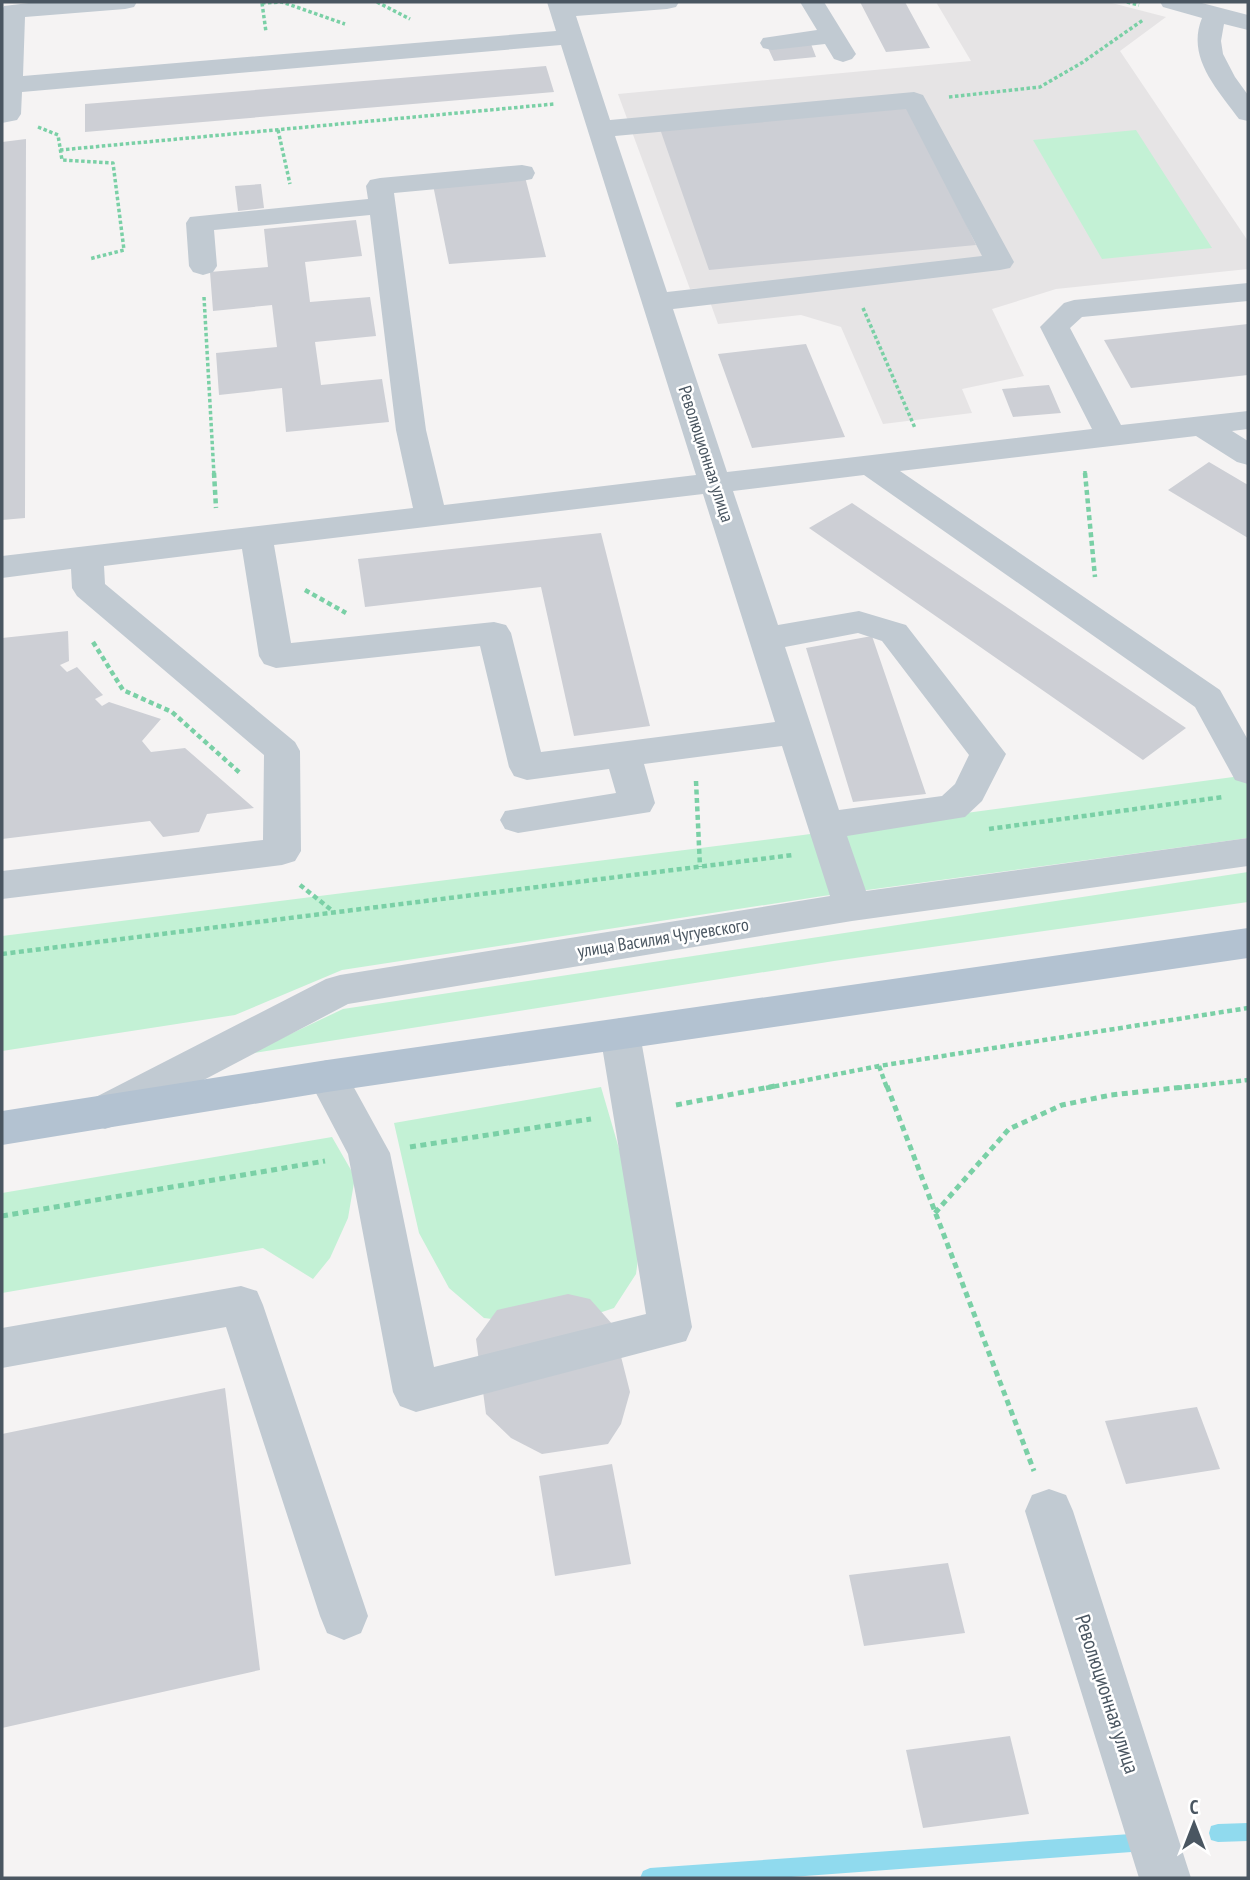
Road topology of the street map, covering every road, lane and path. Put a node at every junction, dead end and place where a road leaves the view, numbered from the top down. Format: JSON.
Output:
{"nodes":[{"id":1,"x":125,"y":2,"type":"edge"},
{"id":2,"x":667,"y":2,"type":"edge"},
{"id":3,"x":813,"y":2,"type":"edge"},
{"id":4,"x":1172,"y":2,"type":"edge"},
{"id":5,"x":262,"y":3,"type":"edge"},
{"id":6,"x":561,"y":6,"type":"edge"},
{"id":7,"x":1216,"y":13,"type":"junction"},
{"id":8,"x":1147,"y":16,"type":"dead end"},
{"id":9,"x":405,"y":23,"type":"dead end"},
{"id":10,"x":417,"y":23,"type":"dead end"},
{"id":11,"x":1248,"y":23,"type":"edge"},
{"id":12,"x":355,"y":27,"type":"dead end"},
{"id":13,"x":572,"y":37,"type":"junction"},
{"id":14,"x":772,"y":43,"type":"dead end"},
{"id":15,"x":10,"y":85,"type":"junction"},
{"id":16,"x":948,"y":97,"type":"dead end"},
{"id":17,"x":592,"y":101,"type":"junction"},
{"id":18,"x":1248,"y":113,"type":"edge"},
{"id":19,"x":5,"y":115,"type":"edge"},
{"id":20,"x":601,"y":129,"type":"junction"},
{"id":21,"x":278,"y":130,"type":"junction"},
{"id":22,"x":60,"y":150,"type":"junction"},
{"id":23,"x":522,"y":173,"type":"dead end"},
{"id":24,"x":383,"y":206,"type":"junction"},
{"id":25,"x":298,"y":214,"type":"junction"},
{"id":26,"x":89,"y":259,"type":"dead end"},
{"id":27,"x":203,"y":266,"type":"joint"},
{"id":28,"x":849,"y":279,"type":"junction"},
{"id":29,"x":1248,"y":292,"type":"edge"},
{"id":30,"x":657,"y":302,"type":"junction"},
{"id":31,"x":1248,"y":420,"type":"edge"},
{"id":32,"x":1201,"y":425,"type":"junction"},
{"id":33,"x":1096,"y":437,"type":"junction"},
{"id":34,"x":1248,"y":455,"type":"edge"},
{"id":35,"x":928,"y":457,"type":"junction"},
{"id":36,"x":869,"y":464,"type":"junction"},
{"id":37,"x":715,"y":482,"type":"junction"},
{"id":38,"x":430,"y":515,"type":"junction"},
{"id":39,"x":215,"y":540,"type":"junction"},
{"id":40,"x":260,"y":551,"type":"junction"},
{"id":41,"x":94,"y":555,"type":"junction"},
{"id":42,"x":2,"y":567,"type":"edge"},
{"id":43,"x":1100,"y":623,"type":"junction"},
{"id":44,"x":89,"y":637,"type":"dead end"},
{"id":45,"x":765,"y":639,"type":"junction"},
{"id":46,"x":401,"y":643,"type":"junction"},
{"id":47,"x":1232,"y":711,"type":"edge"},
{"id":48,"x":796,"y":732,"type":"junction"},
{"id":49,"x":694,"y":746,"type":"junction"},
{"id":50,"x":623,"y":755,"type":"junction"},
{"id":51,"x":250,"y":781,"type":"dead end"},
{"id":52,"x":1241,"y":783,"type":"edge"},
{"id":53,"x":518,"y":820,"type":"dead end"},
{"id":54,"x":986,"y":829,"type":"dead end"},
{"id":55,"x":830,"y":838,"type":"junction"},
{"id":56,"x":1248,"y":852,"type":"edge"},
{"id":57,"x":700,"y":867,"type":"junction"},
{"id":58,"x":2,"y":884,"type":"edge"},
{"id":59,"x":852,"y":907,"type":"junction"},
{"id":60,"x":1248,"y":943,"type":"edge"},
{"id":61,"x":2,"y":954,"type":"edge"},
{"id":62,"x":1248,"y":1008,"type":"edge"},
{"id":63,"x":620,"y":1034,"type":"junction"},
{"id":64,"x":879,"y":1066,"type":"junction"},
{"id":65,"x":327,"y":1076,"type":"junction"},
{"id":66,"x":1248,"y":1080,"type":"edge"},
{"id":67,"x":105,"y":1111,"type":"junction"},
{"id":68,"x":633,"y":1113,"type":"junction"},
{"id":69,"x":2,"y":1128,"type":"edge"},
{"id":70,"x":369,"y":1153,"type":"junction"},
{"id":71,"x":935,"y":1213,"type":"junction"},
{"id":72,"x":2,"y":1216,"type":"edge"},
{"id":73,"x":2,"y":1348,"type":"edge"},
{"id":74,"x":1049,"y":1511,"type":"joint"},
{"id":75,"x":344,"y":1616,"type":"dead end"},
{"id":76,"x":1165,"y":1878,"type":"edge"}],
"edges":[{"from":1,"to":15,"type":"street"},
{"from":2,"to":6,"type":"street"},
{"from":3,"to":14,"type":"street"},
{"from":4,"to":7,"type":"street"},
{"from":5,"to":12,"type":"path"},
{"from":6,"to":13,"type":"street","name":"Революционная улица"},
{"from":7,"to":11,"type":"street"},
{"from":7,"to":18,"type":"street"},
{"from":8,"to":16,"type":"path"},
{"from":9,"to":10,"type":"path"},
{"from":13,"to":15,"type":"street"},
{"from":13,"to":17,"type":"street","name":"Революционная улица"},
{"from":15,"to":19,"type":"street"},
{"from":17,"to":20,"type":"street","name":"Революционная улица"},
{"from":17,"to":21,"type":"path"},
{"from":19,"to":22,"type":"path"},
{"from":20,"to":28,"type":"street"},
{"from":20,"to":30,"type":"street","name":"Революционная улица"},
{"from":21,"to":22,"type":"path"},
{"from":21,"to":25,"type":"path"},
{"from":22,"to":26,"type":"path"},
{"from":23,"to":24,"type":"street"},
{"from":24,"to":25,"type":"street"},
{"from":24,"to":38,"type":"street"},
{"from":25,"to":27,"type":"street"},
{"from":27,"to":39,"type":"path"},
{"from":28,"to":30,"type":"street"},
{"from":28,"to":35,"type":"path"},
{"from":29,"to":33,"type":"street"},
{"from":30,"to":37,"type":"street","name":"Революционная улица"},
{"from":31,"to":32,"type":"street"},
{"from":32,"to":33,"type":"street"},
{"from":32,"to":34,"type":"street"},
{"from":33,"to":35,"type":"street"},
{"from":33,"to":43,"type":"path"},
{"from":35,"to":36,"type":"street"},
{"from":36,"to":37,"type":"street"},
{"from":36,"to":43,"type":"street"},
{"from":37,"to":38,"type":"street"},
{"from":37,"to":45,"type":"street","name":"Революционная улица"},
{"from":38,"to":40,"type":"street"},
{"from":39,"to":40,"type":"street"},
{"from":39,"to":41,"type":"street"},
{"from":40,"to":46,"type":"path"},
{"from":40,"to":46,"type":"street"},
{"from":41,"to":42,"type":"street"},
{"from":41,"to":58,"type":"street"},
{"from":43,"to":47,"type":"street"},
{"from":44,"to":51,"type":"path"},
{"from":45,"to":48,"type":"street","name":"Революционная улица"},
{"from":45,"to":55,"type":"street"},
{"from":46,"to":50,"type":"street"},
{"from":47,"to":52,"type":"street"},
{"from":48,"to":49,"type":"street"},
{"from":48,"to":55,"type":"street","name":"Революционная улица"},
{"from":49,"to":50,"type":"street"},
{"from":49,"to":57,"type":"path"},
{"from":50,"to":53,"type":"street"},
{"from":52,"to":54,"type":"path"},
{"from":55,"to":57,"type":"path"},
{"from":55,"to":59,"type":"street","name":"Революционная улица"},
{"from":56,"to":59,"type":"street","name":"улица Василия Чугуевского"},
{"from":57,"to":61,"type":"path"},
{"from":59,"to":67,"type":"street","name":"улица Василия Чугуевского"},
{"from":60,"to":63,"type":"main road","name":"улица Василия Чугуевского"},
{"from":62,"to":64,"type":"path"},
{"from":63,"to":65,"type":"main road","name":"улица Василия Чугуевского"},
{"from":63,"to":68,"type":"street"},
{"from":64,"to":68,"type":"path"},
{"from":64,"to":71,"type":"path"},
{"from":65,"to":67,"type":"main road","name":"улица Василия Чугуевского"},
{"from":65,"to":70,"type":"street"},
{"from":66,"to":71,"type":"path"},
{"from":67,"to":69,"type":"main road","name":"улица Василия Чугуевского"},
{"from":68,"to":70,"type":"path"},
{"from":68,"to":70,"type":"street"},
{"from":70,"to":72,"type":"path"},
{"from":71,"to":74,"type":"path"},
{"from":73,"to":75,"type":"street"},
{"from":74,"to":76,"type":"street","name":"Революционная улица"}]}
